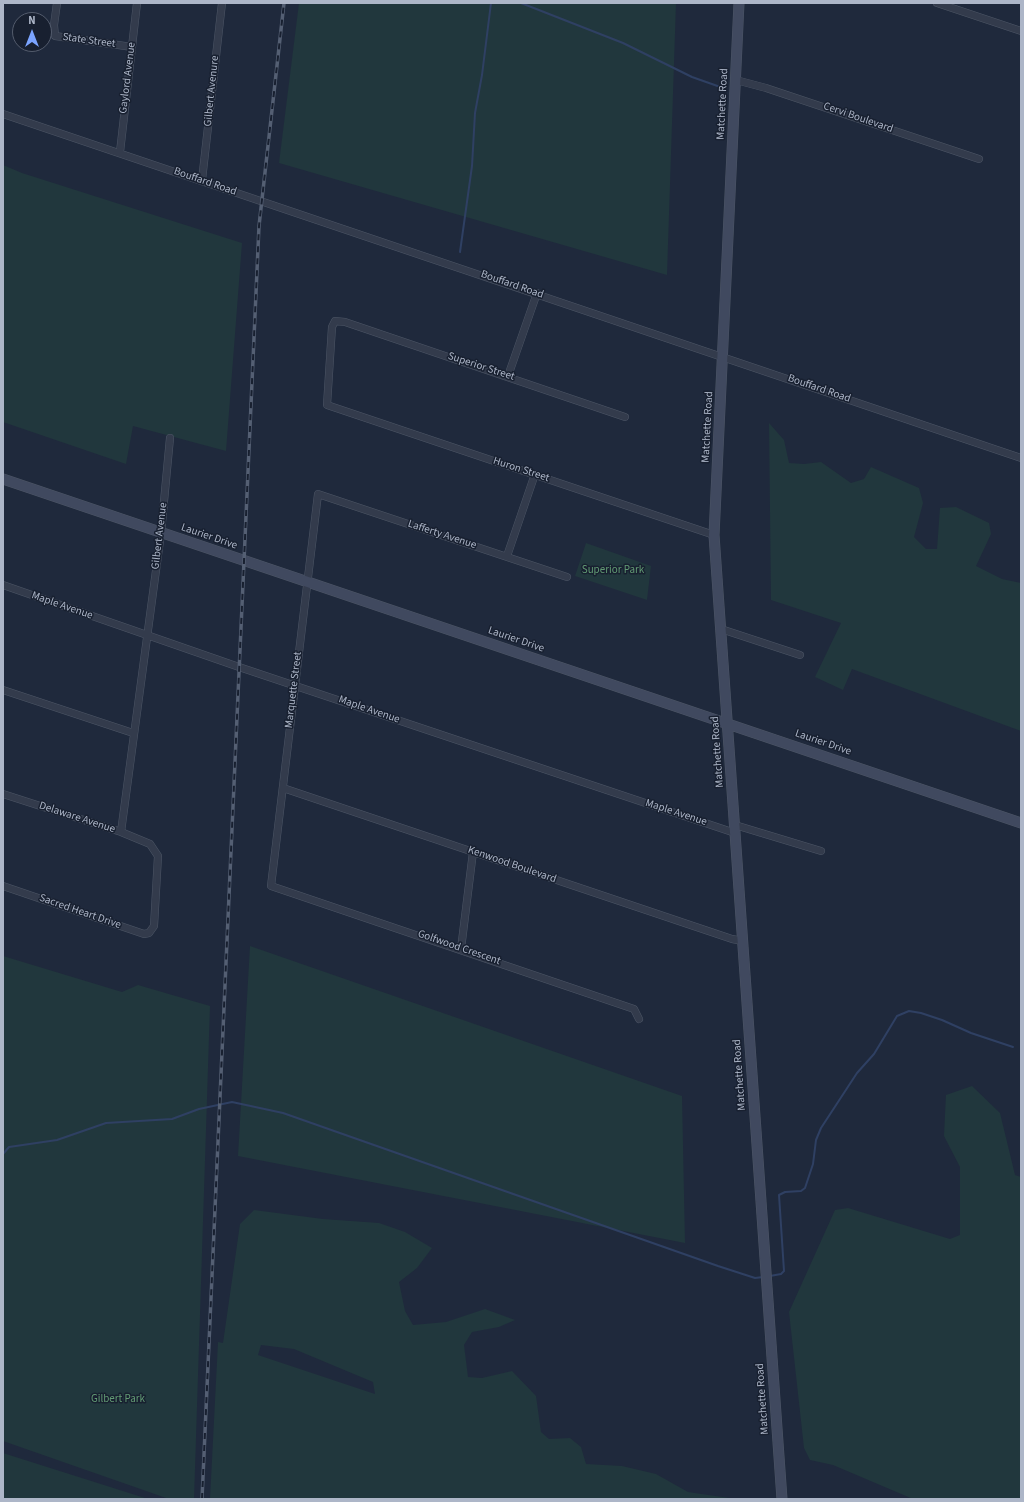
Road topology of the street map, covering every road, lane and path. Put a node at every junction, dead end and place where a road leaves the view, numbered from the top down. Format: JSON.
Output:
{"nodes":[{"id":1,"x":57,"y":3,"type":"edge"},
{"id":2,"x":138,"y":3,"type":"edge"},
{"id":3,"x":222,"y":3,"type":"edge"},
{"id":4,"x":739,"y":3,"type":"edge"},
{"id":5,"x":936,"y":3,"type":"edge"},
{"id":6,"x":1021,"y":31,"type":"edge"},
{"id":7,"x":132,"y":47,"type":"junction"},
{"id":8,"x":736,"y":80,"type":"junction"},
{"id":9,"x":3,"y":114,"type":"edge"},
{"id":10,"x":120,"y":152,"type":"junction"},
{"id":11,"x":979,"y":159,"type":"dead end"},
{"id":12,"x":202,"y":180,"type":"junction"},
{"id":13,"x":537,"y":293,"type":"junction"},
{"id":14,"x":723,"y":356,"type":"junction"},
{"id":15,"x":508,"y":376,"type":"junction"},
{"id":16,"x":328,"y":406,"type":"joint"},
{"id":17,"x":625,"y":417,"type":"dead end"},
{"id":18,"x":170,"y":438,"type":"dead end"},
{"id":19,"x":1021,"y":458,"type":"edge"},
{"id":20,"x":535,"y":474,"type":"junction"},
{"id":21,"x":3,"y":479,"type":"edge"},
{"id":22,"x":318,"y":494,"type":"joint"},
{"id":23,"x":161,"y":533,"type":"junction"},
{"id":24,"x":714,"y":535,"type":"junction"},
{"id":25,"x":507,"y":556,"type":"junction"},
{"id":26,"x":567,"y":576,"type":"dead end"},
{"id":27,"x":308,"y":582,"type":"junction"},
{"id":28,"x":3,"y":586,"type":"edge"},
{"id":29,"x":721,"y":629,"type":"junction"},
{"id":30,"x":147,"y":634,"type":"junction"},
{"id":31,"x":800,"y":655,"type":"dead end"},
{"id":32,"x":295,"y":685,"type":"junction"},
{"id":33,"x":3,"y":690,"type":"edge"},
{"id":34,"x":729,"y":724,"type":"junction"},
{"id":35,"x":133,"y":733,"type":"junction"},
{"id":36,"x":283,"y":788,"type":"junction"},
{"id":37,"x":3,"y":794,"type":"edge"},
{"id":38,"x":1021,"y":823,"type":"edge"},
{"id":39,"x":735,"y":829,"type":"junction"},
{"id":40,"x":121,"y":832,"type":"junction"},
{"id":41,"x":822,"y":851,"type":"dead end"},
{"id":42,"x":473,"y":852,"type":"junction"},
{"id":43,"x":3,"y":886,"type":"edge"},
{"id":44,"x":271,"y":886,"type":"joint"},
{"id":45,"x":154,"y":926,"type":"joint"},
{"id":46,"x":743,"y":941,"type":"junction"},
{"id":47,"x":461,"y":948,"type":"junction"},
{"id":48,"x":639,"y":1019,"type":"dead end"},
{"id":49,"x":782,"y":1499,"type":"edge"}],
"edges":[{"from":1,"to":7,"type":"street","name":"State Street"},
{"from":2,"to":7,"type":"street","name":"Gaylord Avenue"},
{"from":3,"to":12,"type":"street","name":"Gilbert Avenure"},
{"from":4,"to":8,"type":"street","name":"Matchette Road"},
{"from":5,"to":6,"type":"street"},
{"from":7,"to":10,"type":"street","name":"Gaylord Avenue"},
{"from":8,"to":11,"type":"street","name":"Cervi Boulevard"},
{"from":8,"to":14,"type":"street","name":"Matchette Road"},
{"from":9,"to":10,"type":"street","name":"Bouffard Road"},
{"from":10,"to":12,"type":"street","name":"Bouffard Road"},
{"from":12,"to":13,"type":"street","name":"Bouffard Road"},
{"from":13,"to":14,"type":"street","name":"Bouffard Road"},
{"from":13,"to":15,"type":"street"},
{"from":14,"to":19,"type":"street","name":"Bouffard Road"},
{"from":14,"to":24,"type":"street","name":"Matchette Road"},
{"from":15,"to":16,"type":"street","name":"Superior Street"},
{"from":15,"to":17,"type":"street","name":"Superior Street"},
{"from":16,"to":20,"type":"street","name":"Huron Street"},
{"from":18,"to":23,"type":"street","name":"Gilbert Avenue"},
{"from":20,"to":24,"type":"street","name":"Huron Street"},
{"from":20,"to":25,"type":"street"},
{"from":21,"to":23,"type":"street","name":"Laurier Drive"},
{"from":22,"to":25,"type":"street","name":"Lafferty Avenue"},
{"from":22,"to":27,"type":"street","name":"Marquette Street"},
{"from":23,"to":27,"type":"street","name":"Laurier Drive"},
{"from":23,"to":30,"type":"street","name":"Gilbert Avenue"},
{"from":24,"to":29,"type":"street","name":"Matchette Road"},
{"from":25,"to":26,"type":"street","name":"Lafferty Avenue"},
{"from":27,"to":32,"type":"street","name":"Marquette Street"},
{"from":27,"to":34,"type":"street","name":"Laurier Drive"},
{"from":28,"to":30,"type":"street","name":"Maple Avenue"},
{"from":29,"to":31,"type":"street"},
{"from":29,"to":34,"type":"street","name":"Matchette Road"},
{"from":30,"to":32,"type":"street","name":"Maple Avenue"},
{"from":30,"to":35,"type":"street","name":"Gilbert Avenue"},
{"from":32,"to":36,"type":"street","name":"Marquette Street"},
{"from":32,"to":39,"type":"street","name":"Maple Avenue"},
{"from":33,"to":35,"type":"street"},
{"from":34,"to":38,"type":"street","name":"Laurier Drive"},
{"from":34,"to":39,"type":"street","name":"Matchette Road"},
{"from":35,"to":40,"type":"street","name":"Gilbert Avenue"},
{"from":36,"to":42,"type":"street","name":"Kenwood Boulevard"},
{"from":36,"to":44,"type":"street","name":"Marquette Street"},
{"from":37,"to":40,"type":"street","name":"Delaware Avenue"},
{"from":39,"to":41,"type":"street","name":"Maple Avenue"},
{"from":39,"to":46,"type":"street","name":"Matchette Road"},
{"from":40,"to":45,"type":"street","name":"Delaware Avenue"},
{"from":42,"to":46,"type":"street","name":"Kenwood Boulevard"},
{"from":42,"to":47,"type":"street"},
{"from":43,"to":45,"type":"street","name":"Sacred Heart Drive"},
{"from":44,"to":47,"type":"street","name":"Golfwood Crescent"},
{"from":46,"to":49,"type":"street","name":"Matchette Road"},
{"from":47,"to":48,"type":"street","name":"Golfwood Crescent"}]}
